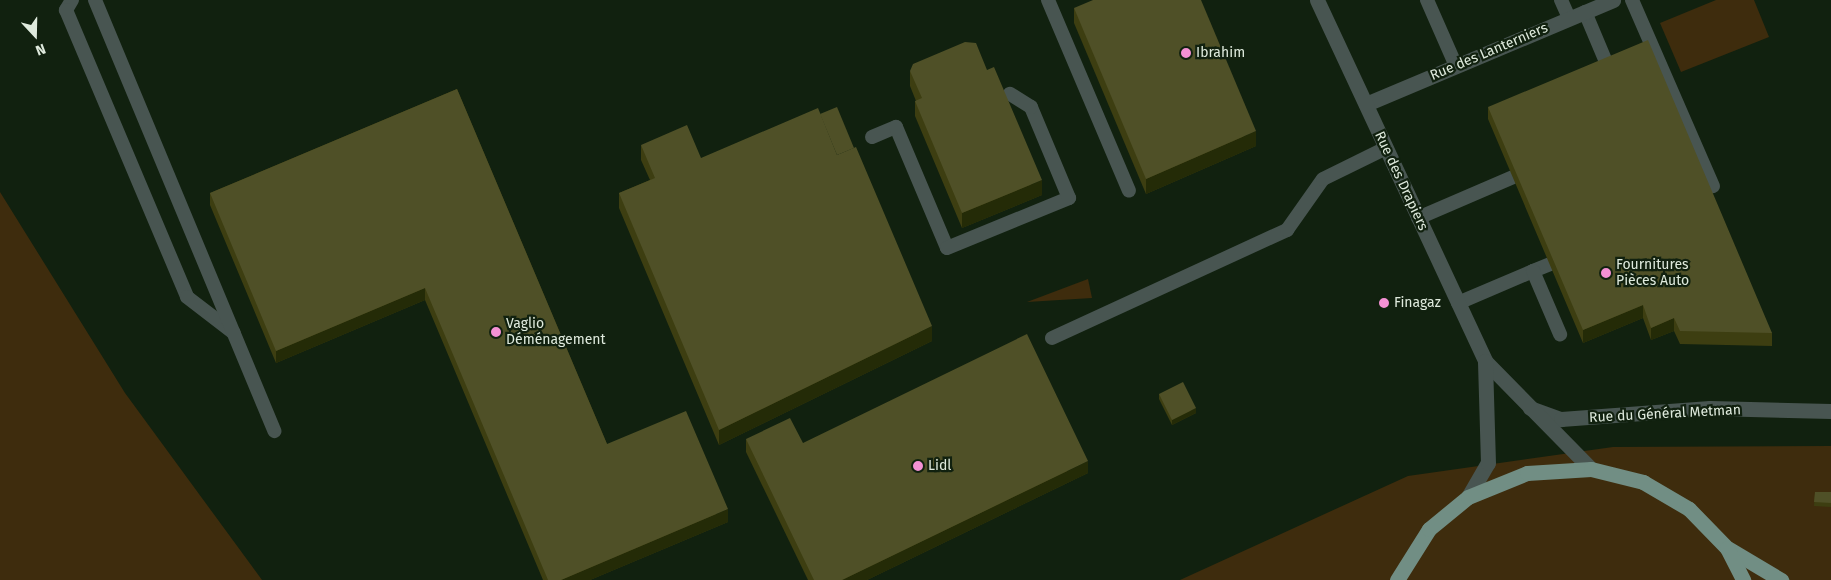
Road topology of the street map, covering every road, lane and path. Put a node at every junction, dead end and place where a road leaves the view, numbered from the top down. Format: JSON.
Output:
{"nodes":[{"id":1,"x":72,"y":0,"type":"edge"},
{"id":2,"x":95,"y":0,"type":"edge"},
{"id":3,"x":1048,"y":0,"type":"edge"},
{"id":4,"x":1317,"y":0,"type":"edge"},
{"id":5,"x":1427,"y":0,"type":"edge"},
{"id":6,"x":1561,"y":0,"type":"edge"},
{"id":7,"x":1613,"y":0,"type":"edge"},
{"id":8,"x":1632,"y":0,"type":"edge"},
{"id":9,"x":1585,"y":12,"type":"junction"},
{"id":10,"x":1569,"y":18,"type":"junction"},
{"id":11,"x":1456,"y":66,"type":"junction"},
{"id":12,"x":1609,"y":68,"type":"edge"},
{"id":13,"x":1010,"y":94,"type":"dead end"},
{"id":14,"x":1366,"y":104,"type":"junction"},
{"id":15,"x":872,"y":137,"type":"dead end"},
{"id":16,"x":1386,"y":148,"type":"junction"},
{"id":17,"x":1513,"y":176,"type":"edge"},
{"id":18,"x":1712,"y":186,"type":"edge"},
{"id":19,"x":1129,"y":192,"type":"dead end"},
{"id":20,"x":1418,"y":218,"type":"junction"},
{"id":21,"x":1550,"y":264,"type":"edge"},
{"id":22,"x":1533,"y":271,"type":"junction"},
{"id":23,"x":1458,"y":303,"type":"junction"},
{"id":24,"x":234,"y":334,"type":"junction"},
{"id":25,"x":1560,"y":334,"type":"dead end"},
{"id":26,"x":1052,"y":338,"type":"dead end"},
{"id":27,"x":1485,"y":361,"type":"junction"},
{"id":28,"x":1530,"y":408,"type":"junction"},
{"id":29,"x":1831,"y":411,"type":"edge"},
{"id":30,"x":274,"y":431,"type":"dead end"},
{"id":31,"x":1590,"y":468,"type":"junction"},
{"id":32,"x":1468,"y":497,"type":"junction"},
{"id":33,"x":1727,"y":548,"type":"junction"},
{"id":34,"x":1397,"y":580,"type":"edge"},
{"id":35,"x":1743,"y":580,"type":"edge"},
{"id":36,"x":1781,"y":580,"type":"edge"}],
"edges":[{"from":1,"to":24,"type":"lane"},
{"from":2,"to":24,"type":"lane"},
{"from":3,"to":19,"type":"lane"},
{"from":4,"to":14,"type":"street","name":"Rue des Drapiers"},
{"from":5,"to":11,"type":"lane"},
{"from":6,"to":10,"type":"lane"},
{"from":7,"to":9,"type":"street","name":"Rue des Lanterniers"},
{"from":8,"to":18,"type":"lane"},
{"from":9,"to":10,"type":"street","name":"Rue des Lanterniers"},
{"from":9,"to":12,"type":"lane"},
{"from":10,"to":11,"type":"street","name":"Rue des Lanterniers"},
{"from":11,"to":14,"type":"street","name":"Rue des Lanterniers"},
{"from":13,"to":15,"type":"lane"},
{"from":14,"to":16,"type":"street","name":"Rue des Drapiers"},
{"from":16,"to":20,"type":"street","name":"Rue des Drapiers"},
{"from":16,"to":26,"type":"lane"},
{"from":17,"to":20,"type":"lane"},
{"from":20,"to":23,"type":"street","name":"Rue des Drapiers"},
{"from":21,"to":22,"type":"lane"},
{"from":22,"to":23,"type":"lane"},
{"from":22,"to":25,"type":"lane"},
{"from":23,"to":27,"type":"street","name":"Rue des Drapiers"},
{"from":24,"to":30,"type":"lane"},
{"from":27,"to":28,"type":"street","name":"Rue des Drapiers"},
{"from":27,"to":32,"type":"street","name":"Rue des Drapiers"},
{"from":28,"to":29,"type":"street","name":"Rue du Général Metman"},
{"from":28,"to":31,"type":"street","name":"Rue des Drapiers"},
{"from":31,"to":32,"type":"main road"},
{"from":31,"to":33,"type":"main road"},
{"from":32,"to":34,"type":"main road"},
{"from":33,"to":35,"type":"main road"},
{"from":33,"to":36,"type":"main road"}]}
